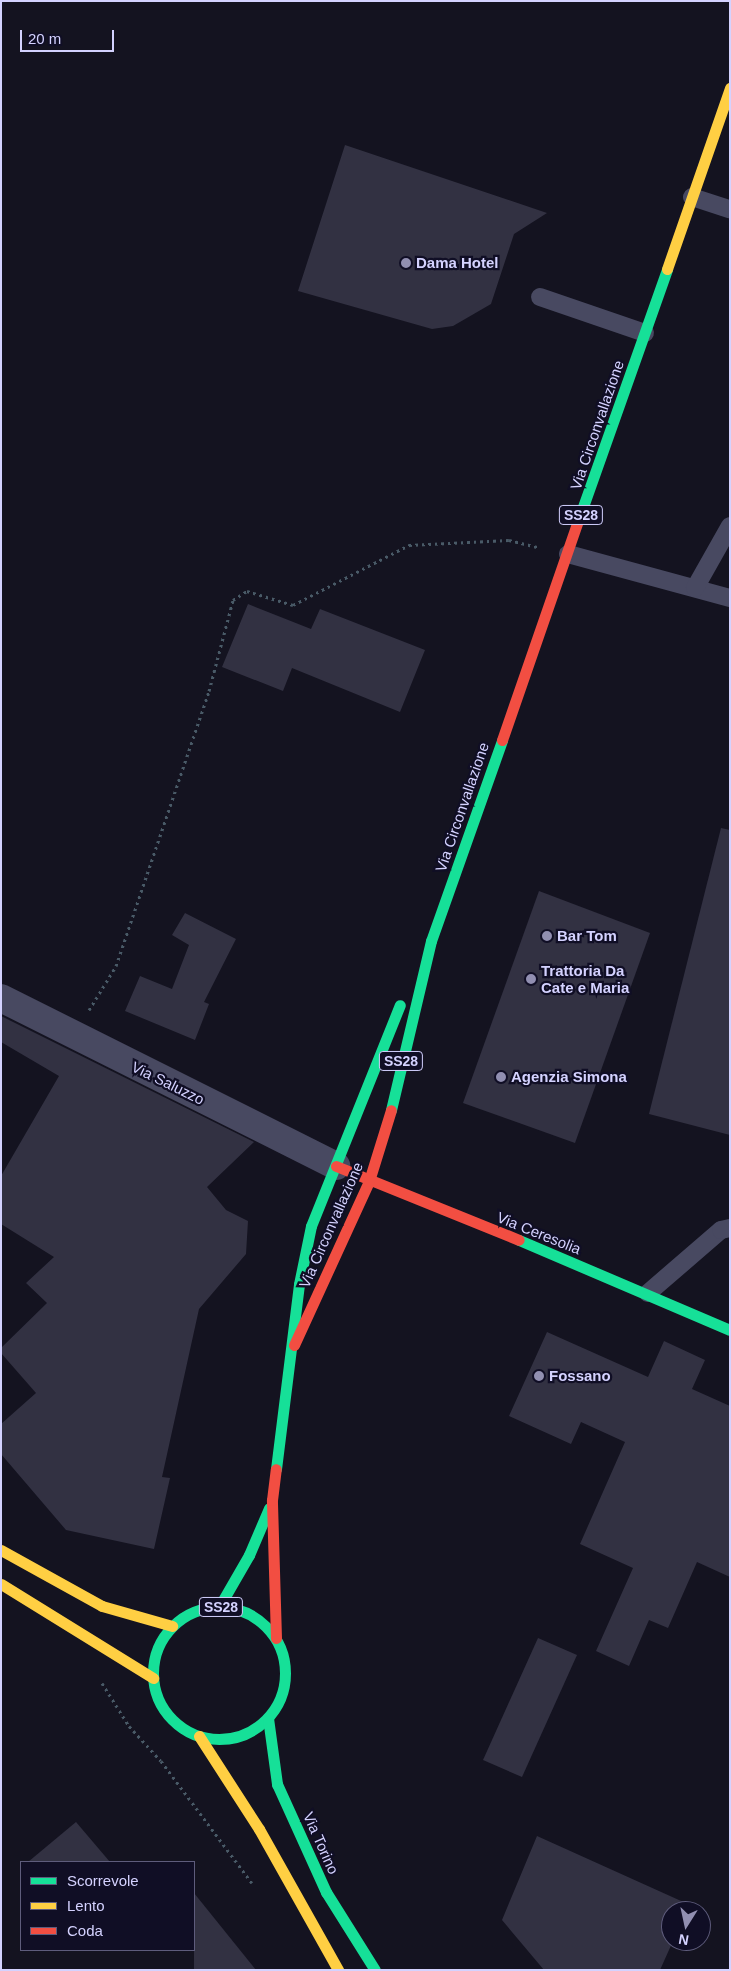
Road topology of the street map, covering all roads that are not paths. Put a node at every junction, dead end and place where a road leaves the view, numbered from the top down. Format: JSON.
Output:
{"nodes":[{"id":1,"x":730,"y":88,"type":"edge"},
{"id":2,"x":692,"y":197,"type":"junction"},
{"id":3,"x":730,"y":209,"type":"edge"},
{"id":4,"x":540,"y":297,"type":"dead end"},
{"id":5,"x":645,"y":333,"type":"junction"},
{"id":6,"x":730,"y":526,"type":"edge"},
{"id":7,"x":568,"y":554,"type":"junction"},
{"id":8,"x":695,"y":588,"type":"junction"},
{"id":9,"x":730,"y":598,"type":"edge"},
{"id":10,"x":431,"y":941,"type":"junction"},
{"id":11,"x":1,"y":998,"type":"edge"},
{"id":12,"x":336,"y":1166,"type":"junction"},
{"id":13,"x":370,"y":1181,"type":"junction"},
{"id":14,"x":730,"y":1228,"type":"edge"},
{"id":15,"x":648,"y":1293,"type":"junction"},
{"id":16,"x":730,"y":1330,"type":"edge"},
{"id":17,"x":294,"y":1345,"type":"junction"},
{"id":18,"x":272,"y":1500,"type":"junction"},
{"id":19,"x":1,"y":1550,"type":"edge"},
{"id":20,"x":1,"y":1584,"type":"edge"},
{"id":21,"x":219,"y":1607,"type":"junction"},
{"id":22,"x":172,"y":1626,"type":"junction"},
{"id":23,"x":276,"y":1638,"type":"junction"},
{"id":24,"x":153,"y":1678,"type":"junction"},
{"id":25,"x":268,"y":1718,"type":"junction"},
{"id":26,"x":199,"y":1736,"type":"junction"},
{"id":27,"x":338,"y":1970,"type":"edge"},
{"id":28,"x":375,"y":1970,"type":"edge"}],
"edges":[{"from":1,"to":2,"type":"main road","name":"Via Circonvallazione","number":"SS28"},
{"from":2,"to":3,"type":"lane"},
{"from":2,"to":5,"type":"main road","name":"Via Circonvallazione","number":"SS28"},
{"from":4,"to":5,"type":"lane"},
{"from":5,"to":7,"type":"main road","name":"Via Circonvallazione","number":"SS28"},
{"from":6,"to":8,"type":"lane"},
{"from":7,"to":8,"type":"lane"},
{"from":7,"to":10,"type":"main road","name":"Via Circonvallazione","number":"SS28"},
{"from":8,"to":9,"type":"lane"},
{"from":10,"to":12,"type":"main road","name":"Via Circonvallazione","number":"SS28"},
{"from":10,"to":13,"type":"main road","name":"Via Circonvallazione","number":"SS28"},
{"from":11,"to":12,"type":"street","name":"Via Saluzzo"},
{"from":12,"to":13,"type":"main road","name":"Via Ceresolia"},
{"from":12,"to":17,"type":"main road","name":"Via Circonvallazione","number":"SS28"},
{"from":13,"to":15,"type":"main road","name":"Via Ceresolia"},
{"from":13,"to":17,"type":"main road","name":"Via Circonvallazione","number":"SS28"},
{"from":14,"to":15,"type":"lane"},
{"from":15,"to":16,"type":"main road","name":"Via Ceresolia"},
{"from":17,"to":18,"type":"main road","name":"Via Circonvallazione","number":"SS28"},
{"from":18,"to":21,"type":"main road","name":"Via Circonvallazione","number":"SS28"},
{"from":18,"to":23,"type":"main road","name":"Via Circonvallazione","number":"SS28"},
{"from":19,"to":22,"type":"main road"},
{"from":20,"to":24,"type":"main road"},
{"from":21,"to":22,"type":"main road","number":"SS28"},
{"from":21,"to":23,"type":"main road","number":"SS28"},
{"from":22,"to":24,"type":"main road","number":"SS28"},
{"from":23,"to":25,"type":"main road","number":"SS28"},
{"from":24,"to":26,"type":"main road","number":"SS28"},
{"from":25,"to":26,"type":"main road","number":"SS28"},
{"from":25,"to":28,"type":"main road","name":"Via Torino"},
{"from":26,"to":27,"type":"main road","number":"SS28"}]}
